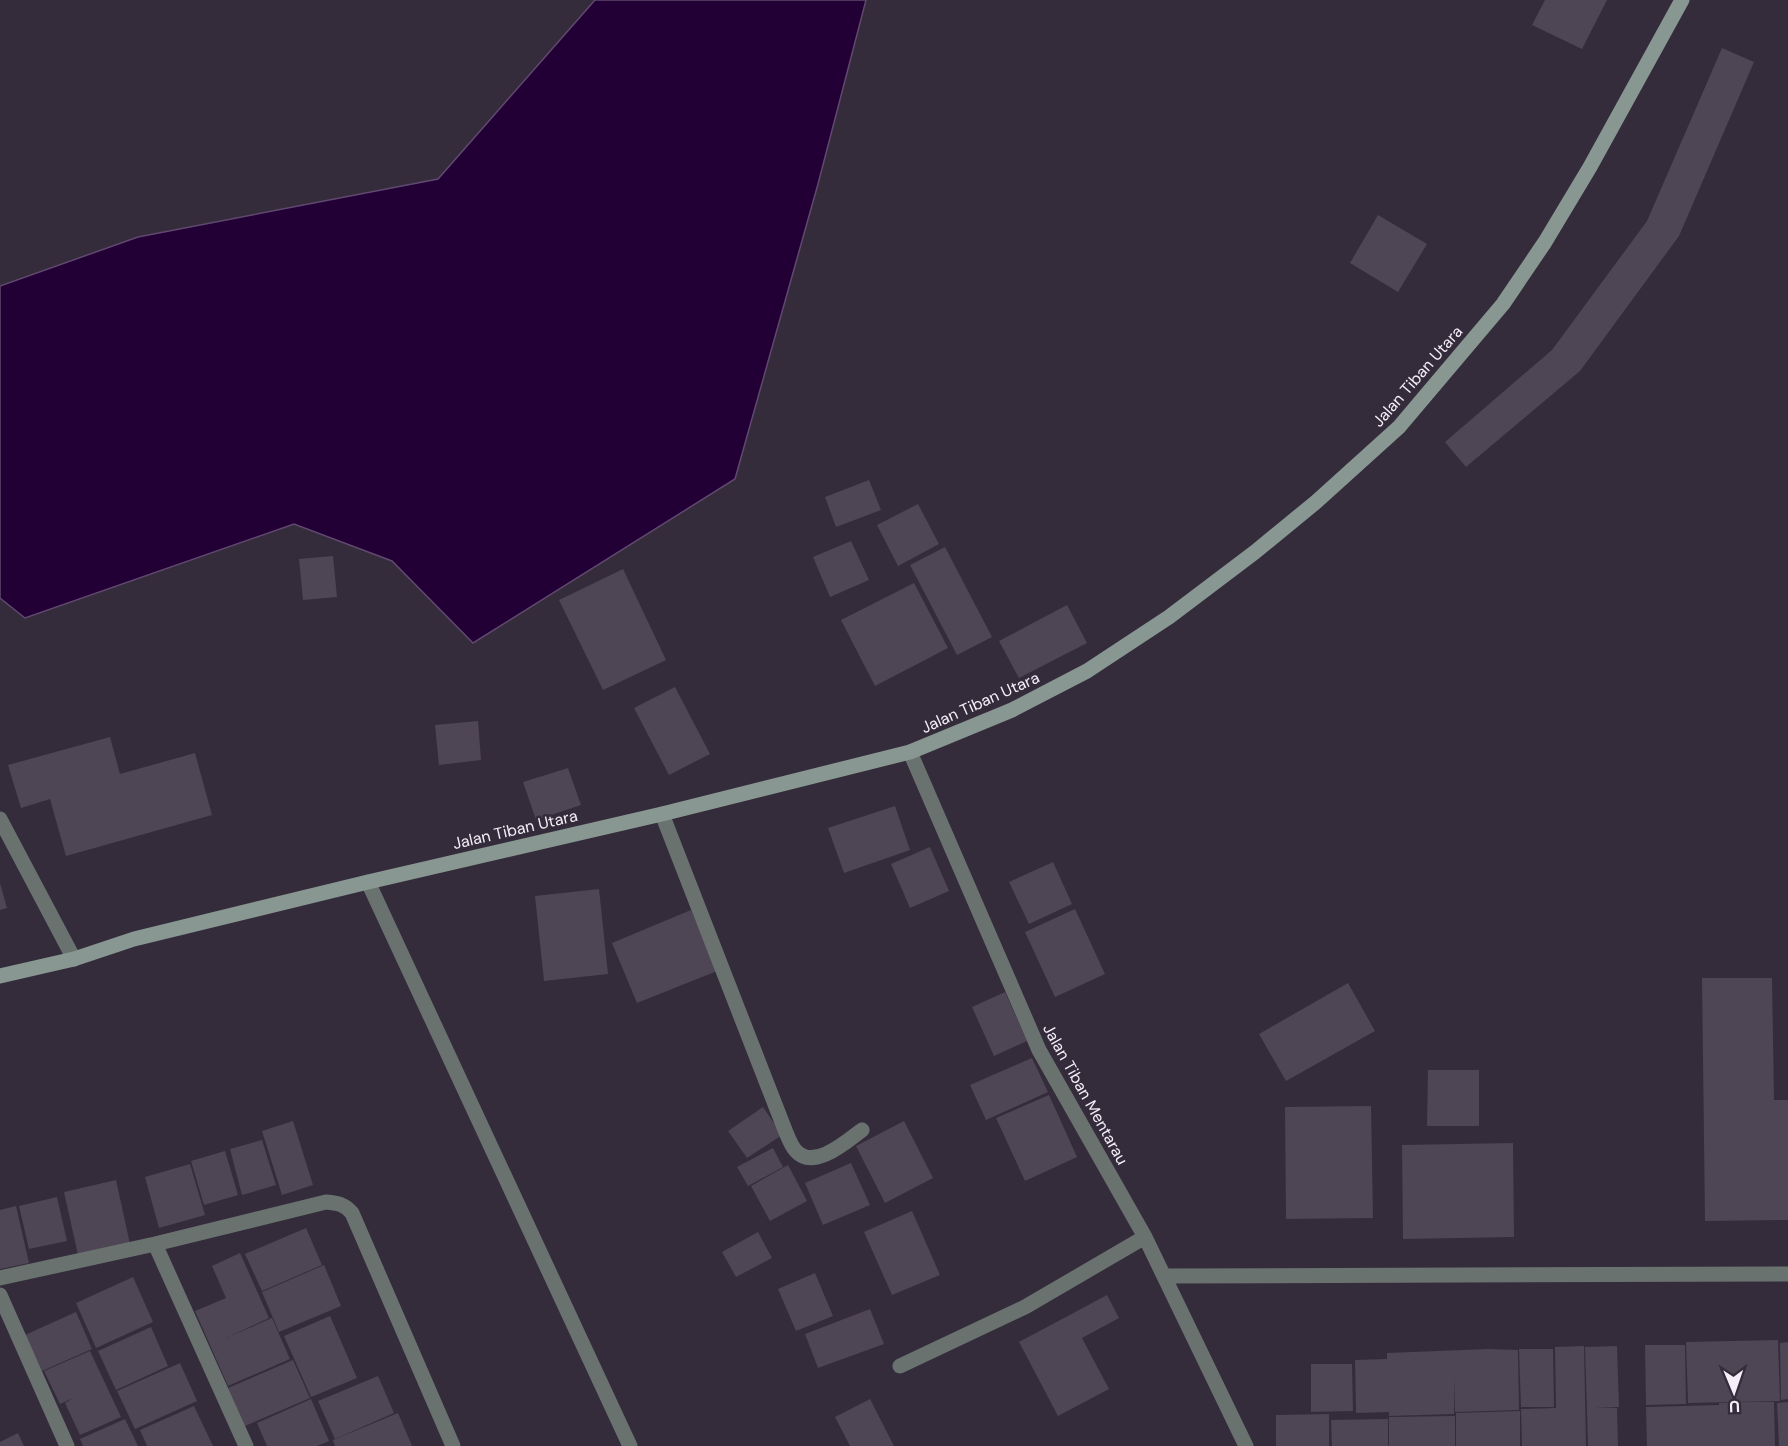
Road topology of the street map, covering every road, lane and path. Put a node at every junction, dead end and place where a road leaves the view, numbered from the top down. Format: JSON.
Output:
{"nodes":[{"id":1,"x":1682,"y":0,"type":"edge"},
{"id":2,"x":910,"y":753,"type":"junction"},
{"id":3,"x":662,"y":814,"type":"junction"},
{"id":4,"x":0,"y":819,"type":"edge"},
{"id":5,"x":368,"y":882,"type":"junction"},
{"id":6,"x":74,"y":959,"type":"junction"},
{"id":7,"x":0,"y":976,"type":"edge"},
{"id":8,"x":862,"y":1130,"type":"dead end"},
{"id":9,"x":1145,"y":1237,"type":"junction"},
{"id":10,"x":155,"y":1244,"type":"junction"},
{"id":11,"x":1788,"y":1274,"type":"edge"},
{"id":12,"x":1164,"y":1276,"type":"junction"},
{"id":13,"x":0,"y":1278,"type":"edge"},
{"id":14,"x":0,"y":1295,"type":"edge"},
{"id":15,"x":900,"y":1366,"type":"dead end"},
{"id":16,"x":67,"y":1446,"type":"edge"},
{"id":17,"x":246,"y":1446,"type":"edge"},
{"id":18,"x":453,"y":1446,"type":"edge"},
{"id":19,"x":630,"y":1446,"type":"edge"},
{"id":20,"x":1246,"y":1446,"type":"edge"}],
"edges":[{"from":1,"to":2,"type":"street","name":"Jalan Tiban Utara"},
{"from":2,"to":3,"type":"street","name":"Jalan Tiban Utara"},
{"from":2,"to":9,"type":"street","name":"Jalan Tiban Mentarau"},
{"from":3,"to":5,"type":"street","name":"Jalan Tiban Utara"},
{"from":3,"to":8,"type":"street"},
{"from":4,"to":6,"type":"street"},
{"from":5,"to":6,"type":"street","name":"Jalan Tiban Utara"},
{"from":5,"to":19,"type":"street"},
{"from":6,"to":7,"type":"street","name":"Jalan Tiban Utara"},
{"from":9,"to":12,"type":"street","name":"Jalan Tiban Mentarau"},
{"from":9,"to":15,"type":"street"},
{"from":10,"to":13,"type":"street"},
{"from":10,"to":17,"type":"street"},
{"from":10,"to":18,"type":"street"},
{"from":11,"to":12,"type":"street"},
{"from":12,"to":20,"type":"street","name":"Jalan Tiban Mentarau"},
{"from":14,"to":16,"type":"street"}]}
